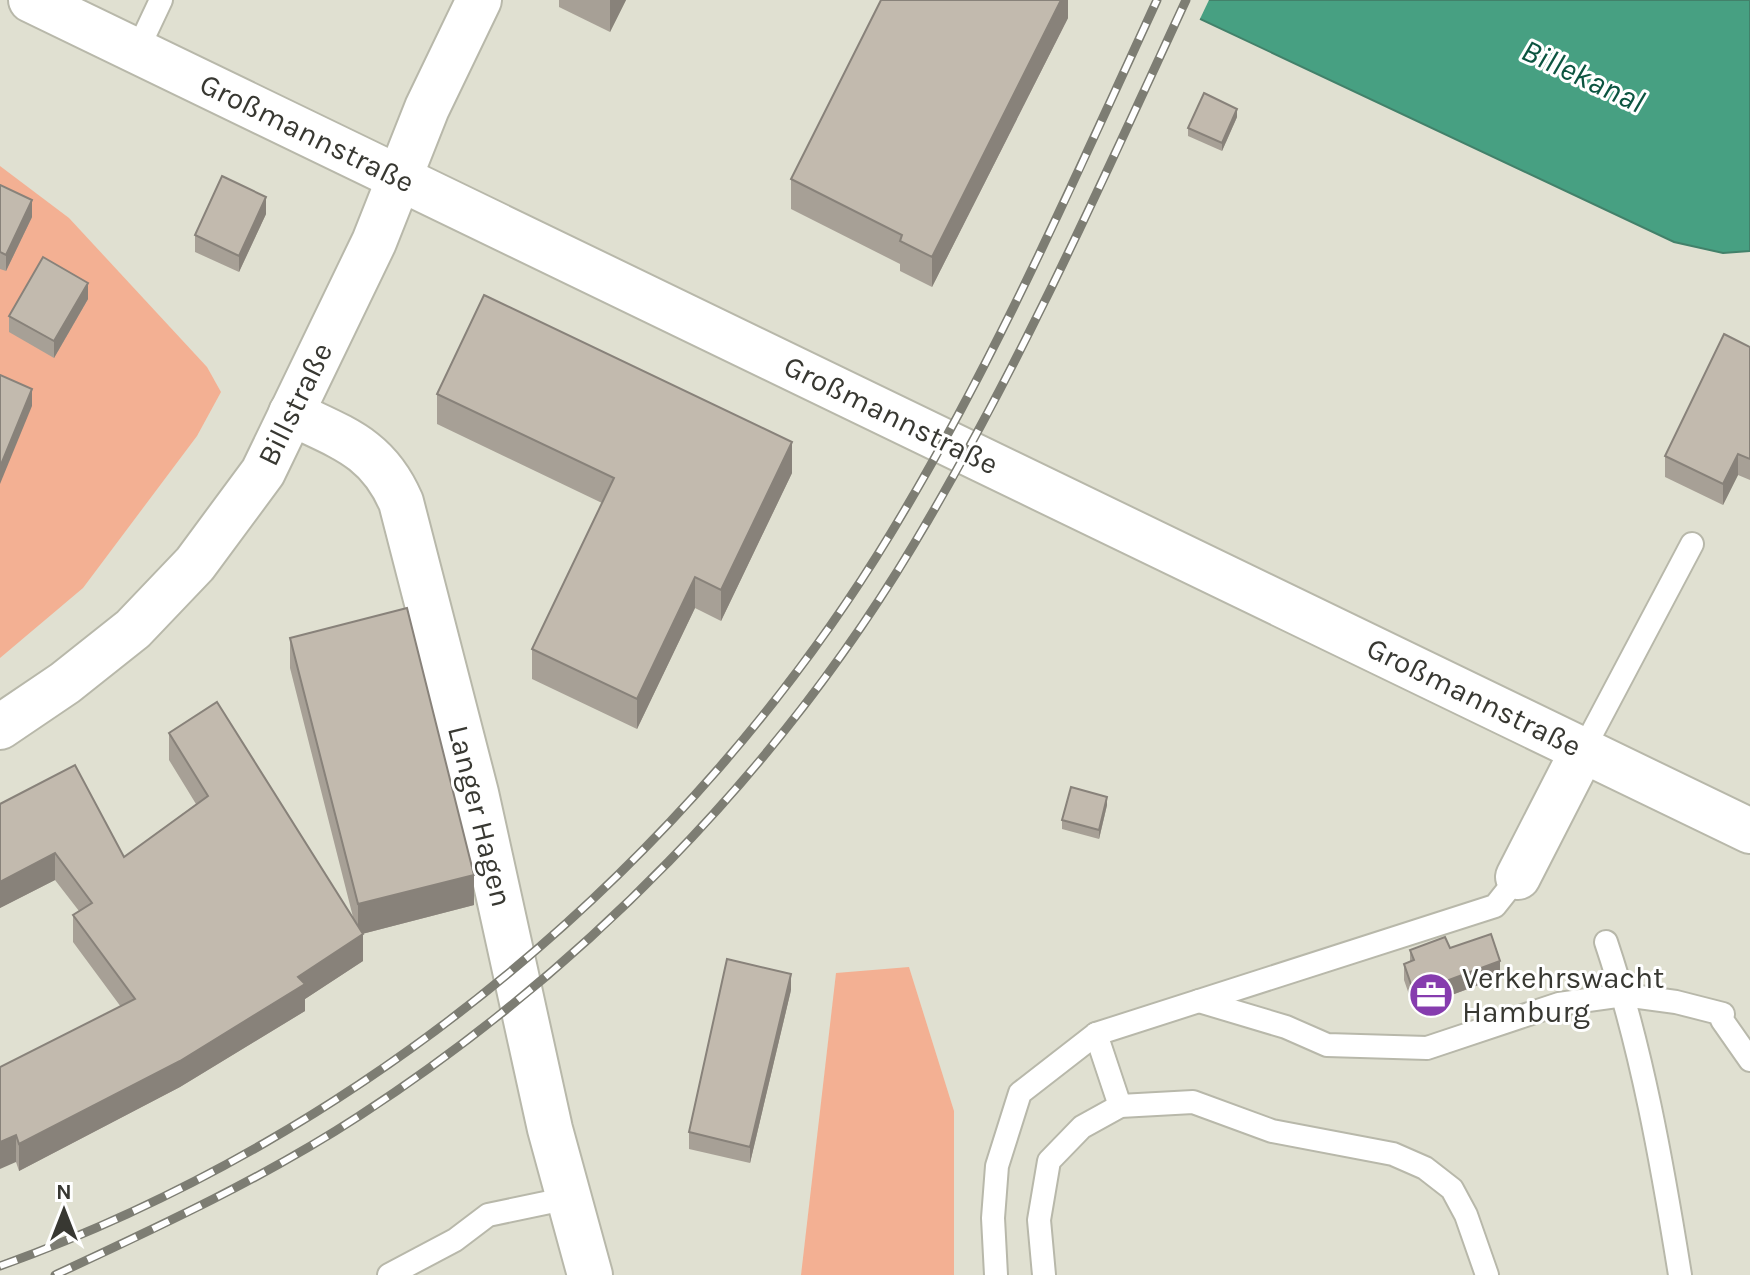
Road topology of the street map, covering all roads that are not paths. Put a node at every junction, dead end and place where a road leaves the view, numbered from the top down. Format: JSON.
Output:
{"nodes":[{"id":1,"x":31,"y":0,"type":"edge"},
{"id":2,"x":161,"y":0,"type":"edge"},
{"id":3,"x":479,"y":0,"type":"edge"},
{"id":4,"x":137,"y":51,"type":"junction"},
{"id":5,"x":400,"y":177,"type":"junction"},
{"id":6,"x":291,"y":413,"type":"junction"},
{"id":7,"x":1692,"y":544,"type":"dead end"},
{"id":8,"x":0,"y":727,"type":"edge"},
{"id":9,"x":1583,"y":750,"type":"junction"},
{"id":10,"x":1750,"y":831,"type":"edge"},
{"id":11,"x":1518,"y":877,"type":"joint"},
{"id":12,"x":1606,"y":942,"type":"dead end"},
{"id":13,"x":1624,"y":995,"type":"junction"},
{"id":14,"x":1199,"y":1001,"type":"junction"},
{"id":15,"x":1723,"y":1014,"type":"junction"},
{"id":16,"x":1750,"y":1027,"type":"edge"},
{"id":17,"x":1096,"y":1034,"type":"junction"},
{"id":18,"x":1750,"y":1060,"type":"edge"},
{"id":19,"x":1120,"y":1106,"type":"junction"},
{"id":20,"x":569,"y":1198,"type":"junction"},
{"id":21,"x":389,"y":1275,"type":"edge"},
{"id":22,"x":590,"y":1275,"type":"edge"},
{"id":23,"x":996,"y":1275,"type":"edge"},
{"id":24,"x":1044,"y":1275,"type":"edge"},
{"id":25,"x":1487,"y":1275,"type":"edge"},
{"id":26,"x":1680,"y":1275,"type":"edge"}],
"edges":[{"from":1,"to":4,"type":"street","name":"Großmannstraße"},
{"from":2,"to":4,"type":"lane"},
{"from":3,"to":5,"type":"street","name":"Billstraße"},
{"from":4,"to":5,"type":"street","name":"Großmannstraße"},
{"from":5,"to":6,"type":"street","name":"Billstraße"},
{"from":5,"to":9,"type":"street","name":"Großmannstraße"},
{"from":6,"to":8,"type":"street","name":"Billstraße"},
{"from":6,"to":20,"type":"street","name":"Langer Hagen"},
{"from":7,"to":9,"type":"lane"},
{"from":9,"to":10,"type":"street","name":"Großmannstraße"},
{"from":9,"to":11,"type":"street"},
{"from":11,"to":14,"type":"lane"},
{"from":12,"to":13,"type":"lane"},
{"from":13,"to":14,"type":"lane"},
{"from":13,"to":15,"type":"lane"},
{"from":13,"to":26,"type":"lane"},
{"from":14,"to":17,"type":"lane"},
{"from":15,"to":16,"type":"lane"},
{"from":15,"to":18,"type":"lane"},
{"from":17,"to":19,"type":"lane"},
{"from":17,"to":23,"type":"lane"},
{"from":19,"to":24,"type":"lane"},
{"from":19,"to":25,"type":"lane"},
{"from":20,"to":21,"type":"lane"},
{"from":20,"to":22,"type":"street","name":"Langer Hagen"}]}
